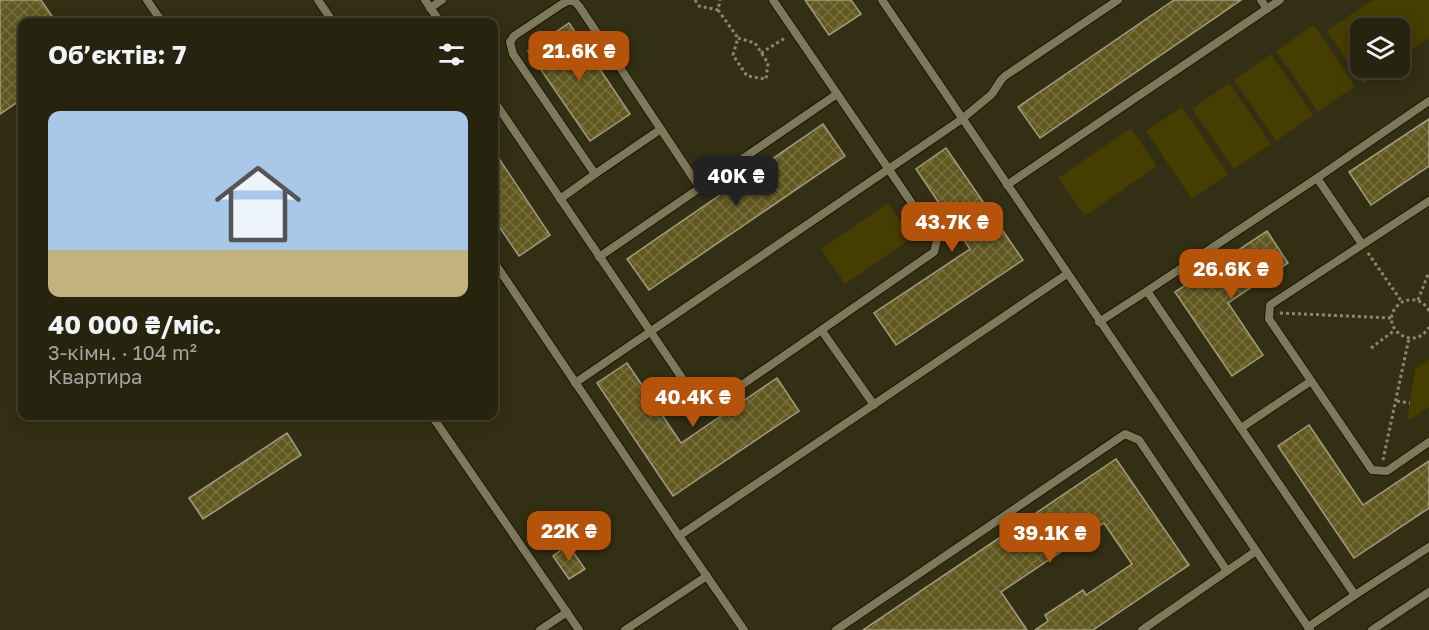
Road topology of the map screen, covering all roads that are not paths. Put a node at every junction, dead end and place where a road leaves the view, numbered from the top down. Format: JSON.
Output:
{"nodes":[{"id":1,"x":147,"y":0,"type":"edge"},
{"id":2,"x":318,"y":0,"type":"edge"},
{"id":3,"x":425,"y":0,"type":"edge"},
{"id":4,"x":442,"y":0,"type":"edge"},
{"id":5,"x":774,"y":0,"type":"edge"},
{"id":6,"x":882,"y":0,"type":"edge"},
{"id":7,"x":1118,"y":0,"type":"edge"},
{"id":8,"x":1261,"y":0,"type":"edge"},
{"id":9,"x":1280,"y":0,"type":"edge"},
{"id":10,"x":430,"y":8,"type":"junction"},
{"id":11,"x":1267,"y":9,"type":"junction"},
{"id":12,"x":159,"y":18,"type":"edge"},
{"id":13,"x":330,"y":18,"type":"edge"},
{"id":14,"x":437,"y":18,"type":"edge"},
{"id":15,"x":837,"y":94,"type":"junction"},
{"id":16,"x":1429,"y":101,"type":"edge"},
{"id":17,"x":498,"y":107,"type":"edge"},
{"id":18,"x":962,"y":119,"type":"junction"},
{"id":19,"x":661,"y":129,"type":"junction"},
{"id":20,"x":888,"y":170,"type":"junction"},
{"id":21,"x":595,"y":174,"type":"junction"},
{"id":22,"x":1317,"y":178,"type":"junction"},
{"id":23,"x":1007,"y":185,"type":"junction"},
{"id":24,"x":700,"y":188,"type":"junction"},
{"id":25,"x":560,"y":199,"type":"junction"},
{"id":26,"x":1429,"y":201,"type":"edge"},
{"id":27,"x":1362,"y":244,"type":"junction"},
{"id":28,"x":599,"y":257,"type":"junction"},
{"id":29,"x":498,"y":268,"type":"edge"},
{"id":30,"x":1067,"y":274,"type":"junction"},
{"id":31,"x":1147,"y":291,"type":"junction"},
{"id":32,"x":1099,"y":322,"type":"junction"},
{"id":33,"x":822,"y":331,"type":"junction"},
{"id":34,"x":650,"y":332,"type":"junction"},
{"id":35,"x":1311,"y":381,"type":"junction"},
{"id":36,"x":575,"y":383,"type":"junction"},
{"id":37,"x":874,"y":405,"type":"junction"},
{"id":38,"x":435,"y":420,"type":"edge"},
{"id":39,"x":1240,"y":428,"type":"junction"},
{"id":40,"x":1429,"y":442,"type":"edge"},
{"id":41,"x":679,"y":536,"type":"junction"},
{"id":42,"x":1429,"y":547,"type":"edge"},
{"id":43,"x":1256,"y":551,"type":"junction"},
{"id":44,"x":1227,"y":571,"type":"junction"},
{"id":45,"x":707,"y":576,"type":"junction"},
{"id":46,"x":1429,"y":592,"type":"edge"},
{"id":47,"x":1355,"y":596,"type":"junction"},
{"id":48,"x":567,"y":612,"type":"junction"},
{"id":49,"x":1309,"y":629,"type":"edge"},
{"id":50,"x":540,"y":630,"type":"edge"},
{"id":51,"x":579,"y":630,"type":"edge"},
{"id":52,"x":625,"y":630,"type":"edge"},
{"id":53,"x":744,"y":630,"type":"edge"},
{"id":54,"x":836,"y":630,"type":"edge"},
{"id":55,"x":1142,"y":630,"type":"edge"},
{"id":56,"x":1372,"y":630,"type":"edge"}],
"edges":[{"from":1,"to":12,"type":"lane"},
{"from":2,"to":13,"type":"lane"},
{"from":3,"to":10,"type":"lane"},
{"from":4,"to":10,"type":"lane"},
{"from":5,"to":15,"type":"lane"},
{"from":6,"to":18,"type":"lane"},
{"from":7,"to":18,"type":"lane"},
{"from":8,"to":11,"type":"lane"},
{"from":9,"to":11,"type":"lane"},
{"from":10,"to":14,"type":"lane"},
{"from":11,"to":23,"type":"lane"},
{"from":15,"to":20,"type":"lane"},
{"from":15,"to":24,"type":"lane"},
{"from":16,"to":22,"type":"lane"},
{"from":17,"to":25,"type":"lane"},
{"from":18,"to":20,"type":"lane"},
{"from":18,"to":23,"type":"lane"},
{"from":19,"to":21,"type":"lane"},
{"from":19,"to":21,"type":"lane"},
{"from":19,"to":24,"type":"lane"},
{"from":20,"to":33,"type":"lane"},
{"from":20,"to":34,"type":"lane"},
{"from":21,"to":25,"type":"lane"},
{"from":22,"to":27,"type":"lane"},
{"from":22,"to":31,"type":"lane"},
{"from":23,"to":30,"type":"lane"},
{"from":24,"to":28,"type":"lane"},
{"from":25,"to":28,"type":"lane"},
{"from":26,"to":27,"type":"lane"},
{"from":27,"to":35,"type":"lane"},
{"from":28,"to":34,"type":"lane"},
{"from":29,"to":36,"type":"lane"},
{"from":30,"to":32,"type":"lane"},
{"from":30,"to":37,"type":"lane"},
{"from":31,"to":32,"type":"lane"},
{"from":31,"to":39,"type":"lane"},
{"from":32,"to":43,"type":"lane"},
{"from":33,"to":34,"type":"lane"},
{"from":33,"to":37,"type":"lane"},
{"from":34,"to":36,"type":"lane"},
{"from":35,"to":39,"type":"lane"},
{"from":35,"to":40,"type":"lane"},
{"from":36,"to":41,"type":"lane"},
{"from":37,"to":41,"type":"lane"},
{"from":38,"to":48,"type":"lane"},
{"from":39,"to":47,"type":"lane"},
{"from":41,"to":45,"type":"lane"},
{"from":42,"to":47,"type":"lane"},
{"from":43,"to":44,"type":"lane"},
{"from":43,"to":49,"type":"lane"},
{"from":44,"to":54,"type":"lane"},
{"from":44,"to":55,"type":"lane"},
{"from":45,"to":52,"type":"lane"},
{"from":45,"to":53,"type":"lane"},
{"from":46,"to":56,"type":"lane"},
{"from":47,"to":49,"type":"lane"},
{"from":48,"to":50,"type":"lane"},
{"from":48,"to":51,"type":"lane"}]}
